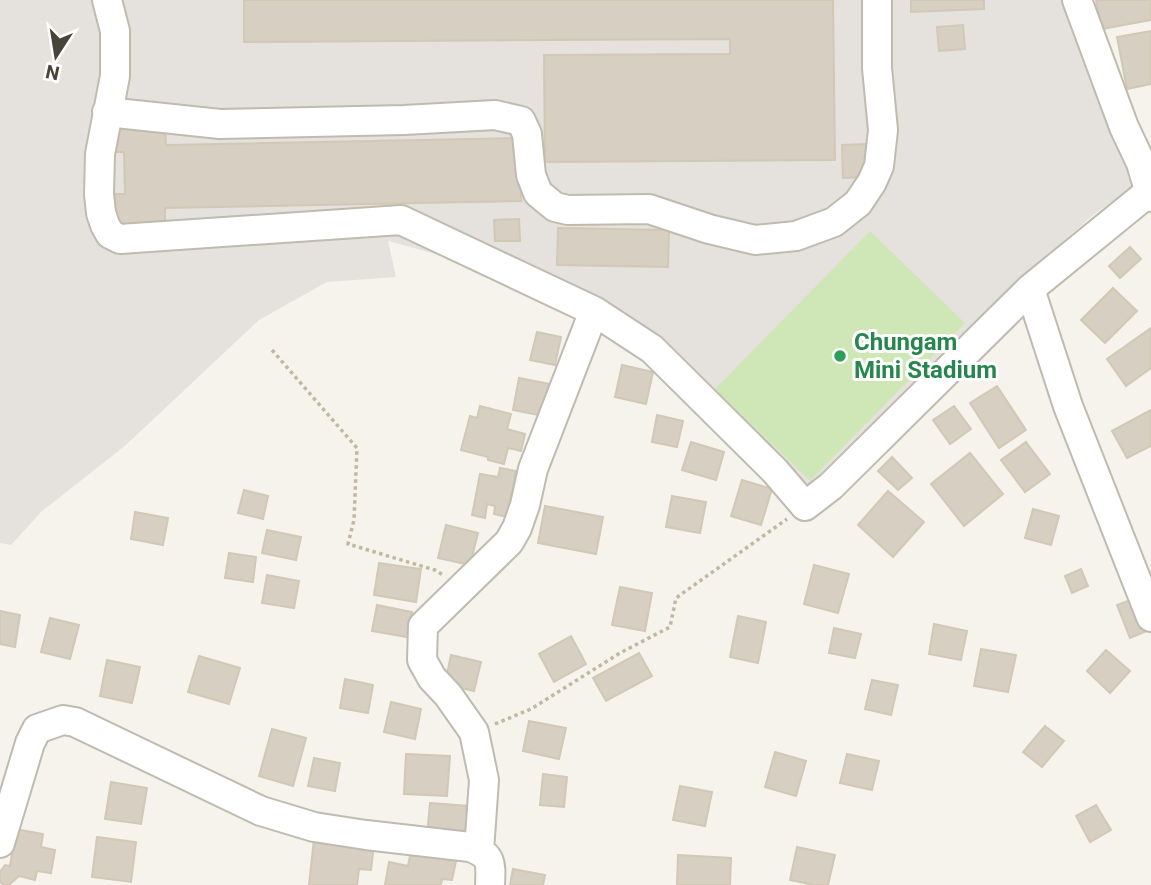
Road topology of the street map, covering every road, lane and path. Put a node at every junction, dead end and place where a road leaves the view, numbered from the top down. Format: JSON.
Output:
{"nodes":[{"id":1,"x":107,"y":0,"type":"edge"},
{"id":2,"x":877,"y":0,"type":"edge"},
{"id":3,"x":1077,"y":0,"type":"edge"},
{"id":4,"x":107,"y":112,"type":"junction"},
{"id":5,"x":1150,"y":195,"type":"edge"},
{"id":6,"x":1030,"y":289,"type":"junction"},
{"id":7,"x":594,"y":311,"type":"junction"},
{"id":8,"x":272,"y":350,"type":"dead end"},
{"id":9,"x":805,"y":506,"type":"junction"},
{"id":10,"x":462,"y":587,"type":"junction"},
{"id":11,"x":1151,"y":617,"type":"edge"},
{"id":12,"x":474,"y":732,"type":"junction"},
{"id":13,"x":0,"y":843,"type":"edge"},
{"id":14,"x":479,"y":851,"type":"junction"},
{"id":15,"x":490,"y":885,"type":"edge"}],
"edges":[{"from":1,"to":4,"type":"street"},
{"from":2,"to":4,"type":"street"},
{"from":3,"to":5,"type":"street"},
{"from":4,"to":7,"type":"street"},
{"from":5,"to":6,"type":"street"},
{"from":6,"to":9,"type":"street"},
{"from":6,"to":11,"type":"street"},
{"from":7,"to":9,"type":"street"},
{"from":7,"to":10,"type":"street"},
{"from":8,"to":10,"type":"path"},
{"from":9,"to":12,"type":"path"},
{"from":10,"to":12,"type":"street"},
{"from":12,"to":14,"type":"street"},
{"from":13,"to":14,"type":"street"},
{"from":14,"to":15,"type":"street"}]}
